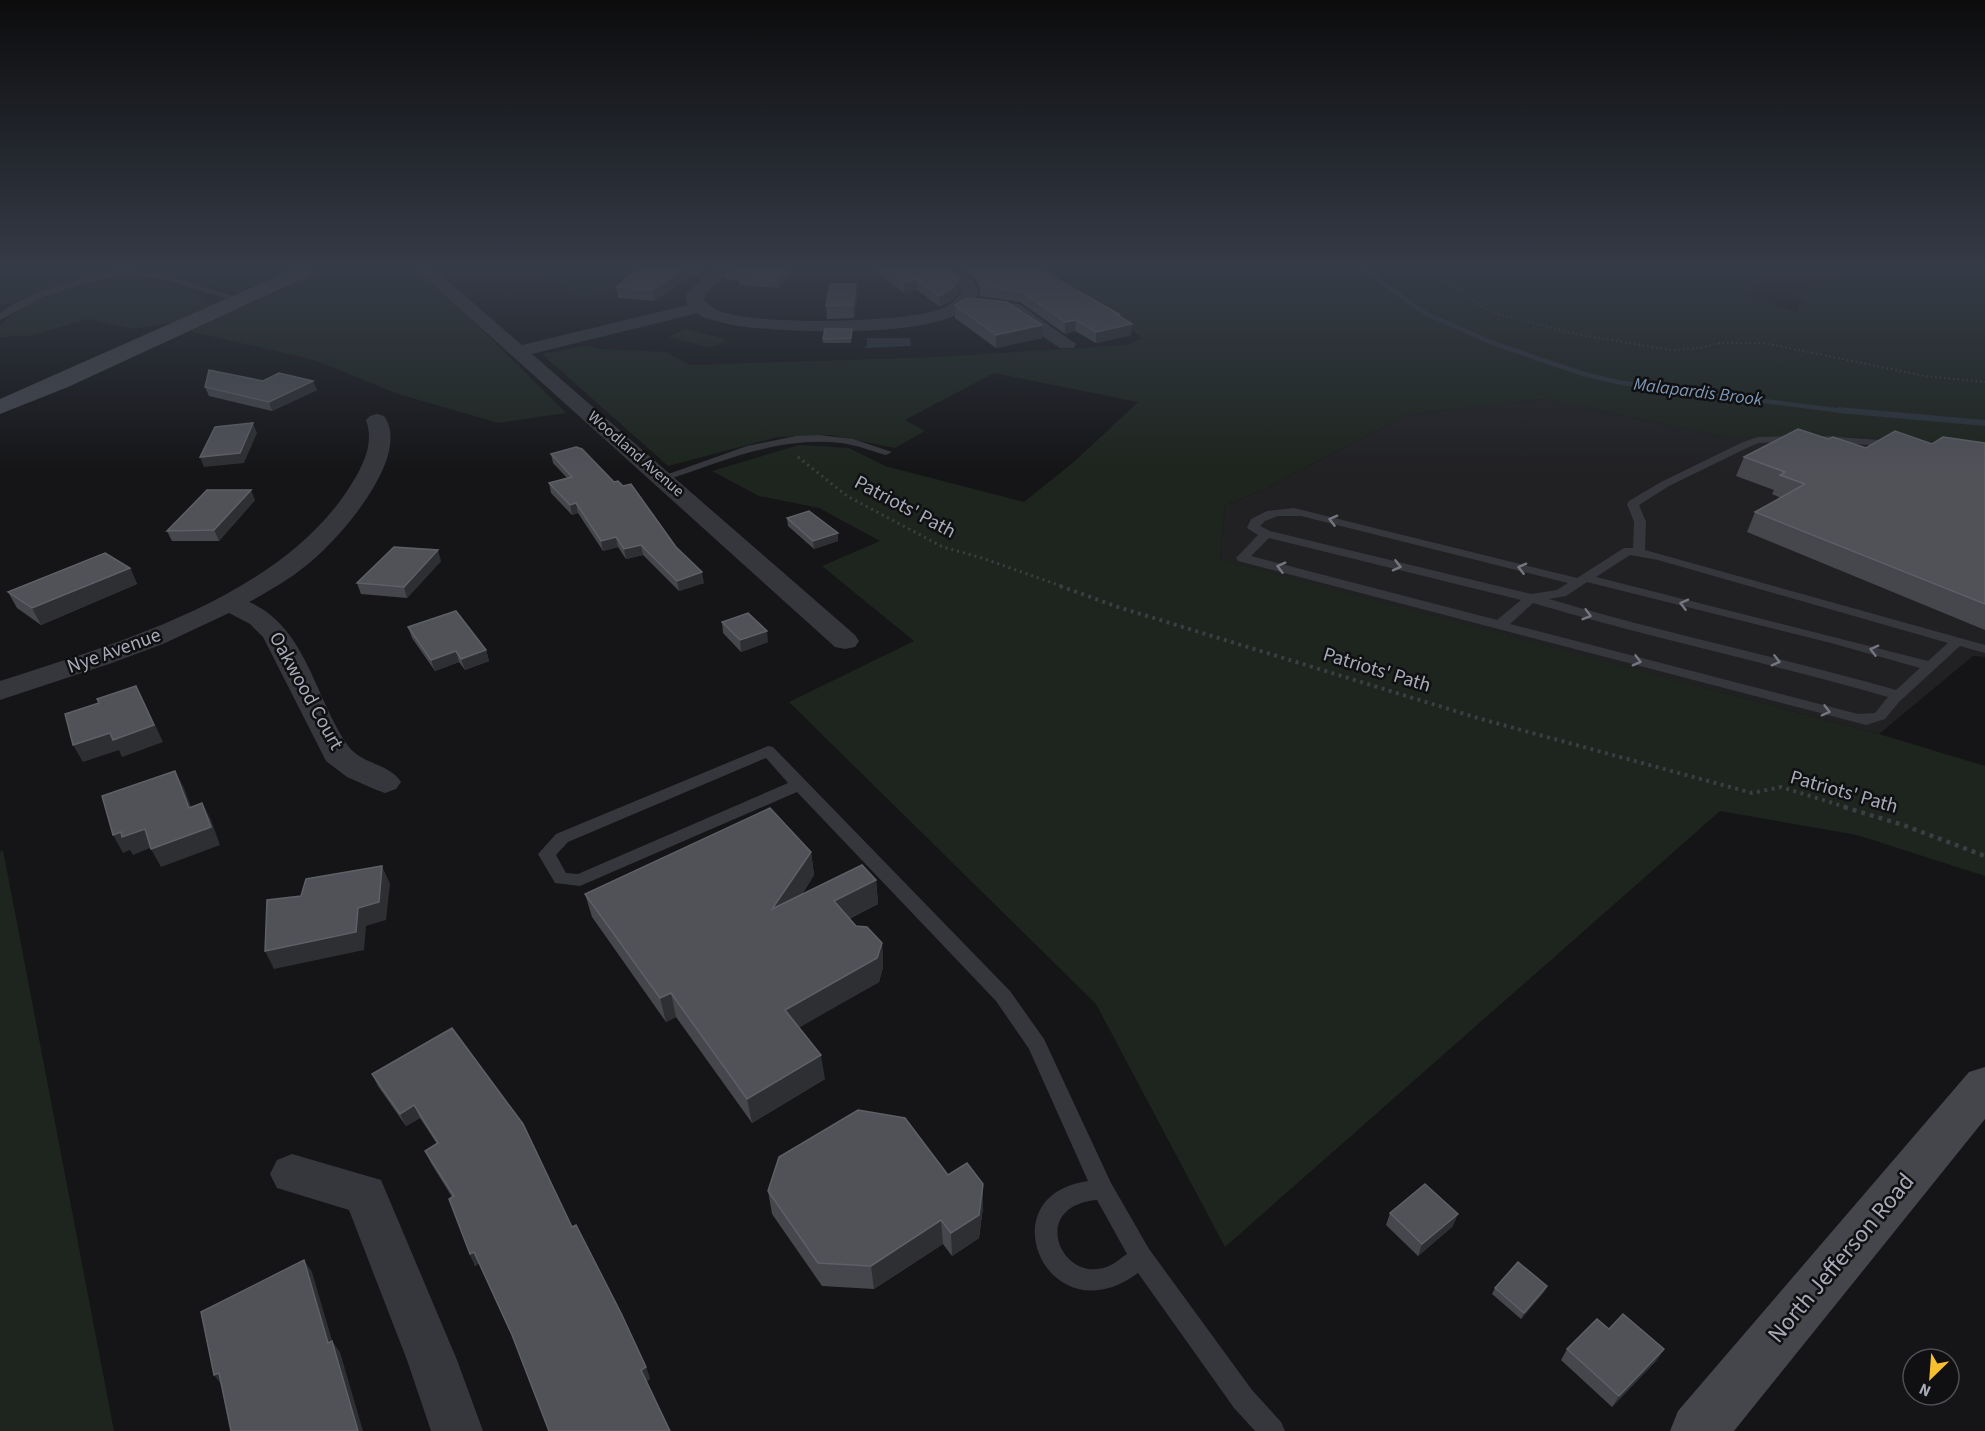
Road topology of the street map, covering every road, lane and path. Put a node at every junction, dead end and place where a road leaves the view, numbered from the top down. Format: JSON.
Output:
{"nodes":[{"id":1,"x":160,"y":337,"type":"edge"},
{"id":2,"x":502,"y":337,"type":"edge"},
{"id":3,"x":579,"y":337,"type":"edge"},
{"id":4,"x":1056,"y":337,"type":"edge"},
{"id":5,"x":1592,"y":337,"type":"edge"},
{"id":6,"x":1067,"y":344,"type":"dead end"},
{"id":7,"x":519,"y":351,"type":"junction"},
{"id":8,"x":1985,"y":382,"type":"edge"},
{"id":9,"x":0,"y":407,"type":"edge"},
{"id":10,"x":377,"y":420,"type":"dead end"},
{"id":11,"x":1904,"y":445,"type":"edge"},
{"id":12,"x":886,"y":452,"type":"dead end"},
{"id":13,"x":794,"y":453,"type":"dead end"},
{"id":14,"x":663,"y":477,"type":"junction"},
{"id":15,"x":1266,"y":534,"type":"junction"},
{"id":16,"x":1639,"y":553,"type":"junction"},
{"id":17,"x":1582,"y":580,"type":"junction"},
{"id":18,"x":1531,"y":598,"type":"junction"},
{"id":19,"x":226,"y":603,"type":"junction"},
{"id":20,"x":1500,"y":625,"type":"junction"},
{"id":21,"x":845,"y":641,"type":"dead end"},
{"id":22,"x":1958,"y":641,"type":"junction"},
{"id":23,"x":1985,"y":649,"type":"edge"},
{"id":24,"x":1930,"y":666,"type":"junction"},
{"id":25,"x":0,"y":691,"type":"edge"},
{"id":26,"x":1896,"y":697,"type":"junction"},
{"id":27,"x":385,"y":782,"type":"dead end"},
{"id":28,"x":799,"y":785,"type":"junction"},
{"id":29,"x":1985,"y":856,"type":"edge"},
{"id":30,"x":1985,"y":1086,"type":"edge"},
{"id":31,"x":292,"y":1174,"type":"dead end"},
{"id":32,"x":1103,"y":1190,"type":"junction"},
{"id":33,"x":1141,"y":1257,"type":"junction"},
{"id":34,"x":457,"y":1431,"type":"edge"},
{"id":35,"x":1272,"y":1431,"type":"edge"},
{"id":36,"x":1698,"y":1431,"type":"edge"}],
"edges":[{"from":1,"to":9,"type":"main road"},
{"from":2,"to":7,"type":"street","name":"Woodland Avenue"},
{"from":3,"to":7,"type":"street"},
{"from":4,"to":6,"type":"street"},
{"from":5,"to":8,"type":"path"},
{"from":7,"to":14,"type":"street","name":"Woodland Avenue"},
{"from":10,"to":19,"type":"street","name":"Nye Avenue"},
{"from":11,"to":16,"type":"lane"},
{"from":12,"to":14,"type":"lane"},
{"from":13,"to":29,"type":"path","name":"Patriots' Path"},
{"from":14,"to":21,"type":"street","name":"Woodland Avenue"},
{"from":17,"to":15,"type":"lane","one_way":true},
{"from":15,"to":18,"type":"lane","one_way":true},
{"from":20,"to":15,"type":"lane","one_way":true},
{"from":16,"to":17,"type":"lane"},
{"from":16,"to":22,"type":"lane"},
{"from":17,"to":18,"type":"lane"},
{"from":24,"to":17,"type":"lane","one_way":true},
{"from":18,"to":20,"type":"lane"},
{"from":18,"to":26,"type":"lane","one_way":true},
{"from":19,"to":25,"type":"street","name":"Nye Avenue"},
{"from":19,"to":27,"type":"street","name":"Oakwood Court"},
{"from":20,"to":26,"type":"lane","one_way":true},
{"from":22,"to":23,"type":"lane"},
{"from":22,"to":24,"type":"lane"},
{"from":24,"to":26,"type":"lane"},
{"from":28,"to":28,"type":"lane"},
{"from":28,"to":32,"type":"lane"},
{"from":30,"to":36,"type":"main road","name":"North Jefferson Road"},
{"from":31,"to":34,"type":"street"},
{"from":32,"to":33,"type":"lane"},
{"from":32,"to":33,"type":"lane"},
{"from":33,"to":35,"type":"lane"}]}
